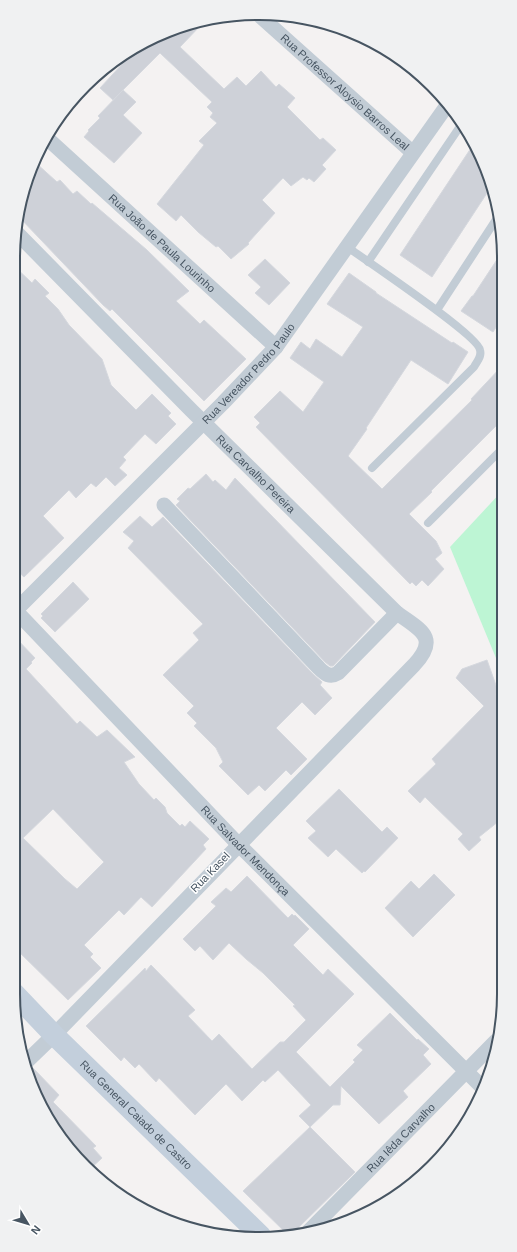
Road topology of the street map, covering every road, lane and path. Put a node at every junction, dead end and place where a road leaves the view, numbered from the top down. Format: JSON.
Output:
{"nodes":[{"id":1,"x":265,"y":20,"type":"edge"},
{"id":2,"x":444,"y":109,"type":"edge"},
{"id":3,"x":459,"y":129,"type":"edge"},
{"id":4,"x":51,"y":142,"type":"edge"},
{"id":5,"x":412,"y":152,"type":"junction"},
{"id":6,"x":494,"y":223,"type":"edge"},
{"id":7,"x":21,"y":237,"type":"edge"},
{"id":8,"x":346,"y":246,"type":"junction"},
{"id":9,"x":368,"y":262,"type":"junction"},
{"id":10,"x":437,"y":310,"type":"junction"},
{"id":11,"x":276,"y":347,"type":"junction"},
{"id":12,"x":203,"y":422,"type":"junction"},
{"id":13,"x":497,"y":454,"type":"edge"},
{"id":14,"x":372,"y":468,"type":"dead end"},
{"id":15,"x":164,"y":505,"type":"dead end"},
{"id":16,"x":428,"y":523,"type":"dead end"},
{"id":17,"x":20,"y":604,"type":"edge"},
{"id":18,"x":397,"y":613,"type":"junction"},
{"id":19,"x":20,"y":616,"type":"edge"},
{"id":20,"x":414,"y":665,"type":"joint"},
{"id":21,"x":238,"y":844,"type":"junction"},
{"id":22,"x":20,"y":1000,"type":"edge"},
{"id":23,"x":54,"y":1035,"type":"junction"},
{"id":24,"x":491,"y":1046,"type":"edge"},
{"id":25,"x":29,"y":1059,"type":"edge"},
{"id":26,"x":466,"y":1071,"type":"junction"},
{"id":27,"x":479,"y":1084,"type":"edge"},
{"id":28,"x":315,"y":1225,"type":"edge"},
{"id":29,"x":257,"y":1232,"type":"edge"}],
"edges":[{"from":1,"to":5,"type":"street","name":"Rua Professor Aloysio Barros Leal"},
{"from":2,"to":5,"type":"street","name":"Rua Vereador Pedro Paulo"},
{"from":3,"to":9,"type":"lane"},
{"from":4,"to":11,"type":"street","name":"Rua João de Paula Lourinho"},
{"from":5,"to":8,"type":"street","name":"Rua Vereador Pedro Paulo"},
{"from":6,"to":10,"type":"lane"},
{"from":7,"to":12,"type":"street","name":"Rua Carvalho Pereira"},
{"from":8,"to":9,"type":"lane"},
{"from":8,"to":11,"type":"street","name":"Rua Vereador Pedro Paulo"},
{"from":9,"to":10,"type":"lane"},
{"from":10,"to":14,"type":"lane"},
{"from":11,"to":12,"type":"street","name":"Rua Vereador Pedro Paulo"},
{"from":12,"to":17,"type":"street","name":"Rua Vereador Pedro Paulo"},
{"from":12,"to":18,"type":"street","name":"Rua Carvalho Pereira"},
{"from":13,"to":16,"type":"lane"},
{"from":15,"to":18,"type":"street"},
{"from":18,"to":20,"type":"street","name":"Rua Carvalho Pereira"},
{"from":19,"to":21,"type":"street","name":"Rua Salvador Mendonça"},
{"from":20,"to":21,"type":"street","name":"Rua Kasel"},
{"from":21,"to":23,"type":"street","name":"Rua Kasel"},
{"from":21,"to":26,"type":"street","name":"Rua Salvador Mendonça"},
{"from":22,"to":23,"type":"street","name":"Rua General Caiado de Castro"},
{"from":23,"to":25,"type":"street","name":"Rua Kasel"},
{"from":23,"to":29,"type":"street","name":"Rua General Caiado de Castro"},
{"from":24,"to":26,"type":"street","name":"Rua Iêda Carvalho"},
{"from":26,"to":27,"type":"street","name":"Rua Salvador Mendonça"},
{"from":26,"to":28,"type":"street","name":"Rua Iêda Carvalho"}]}
